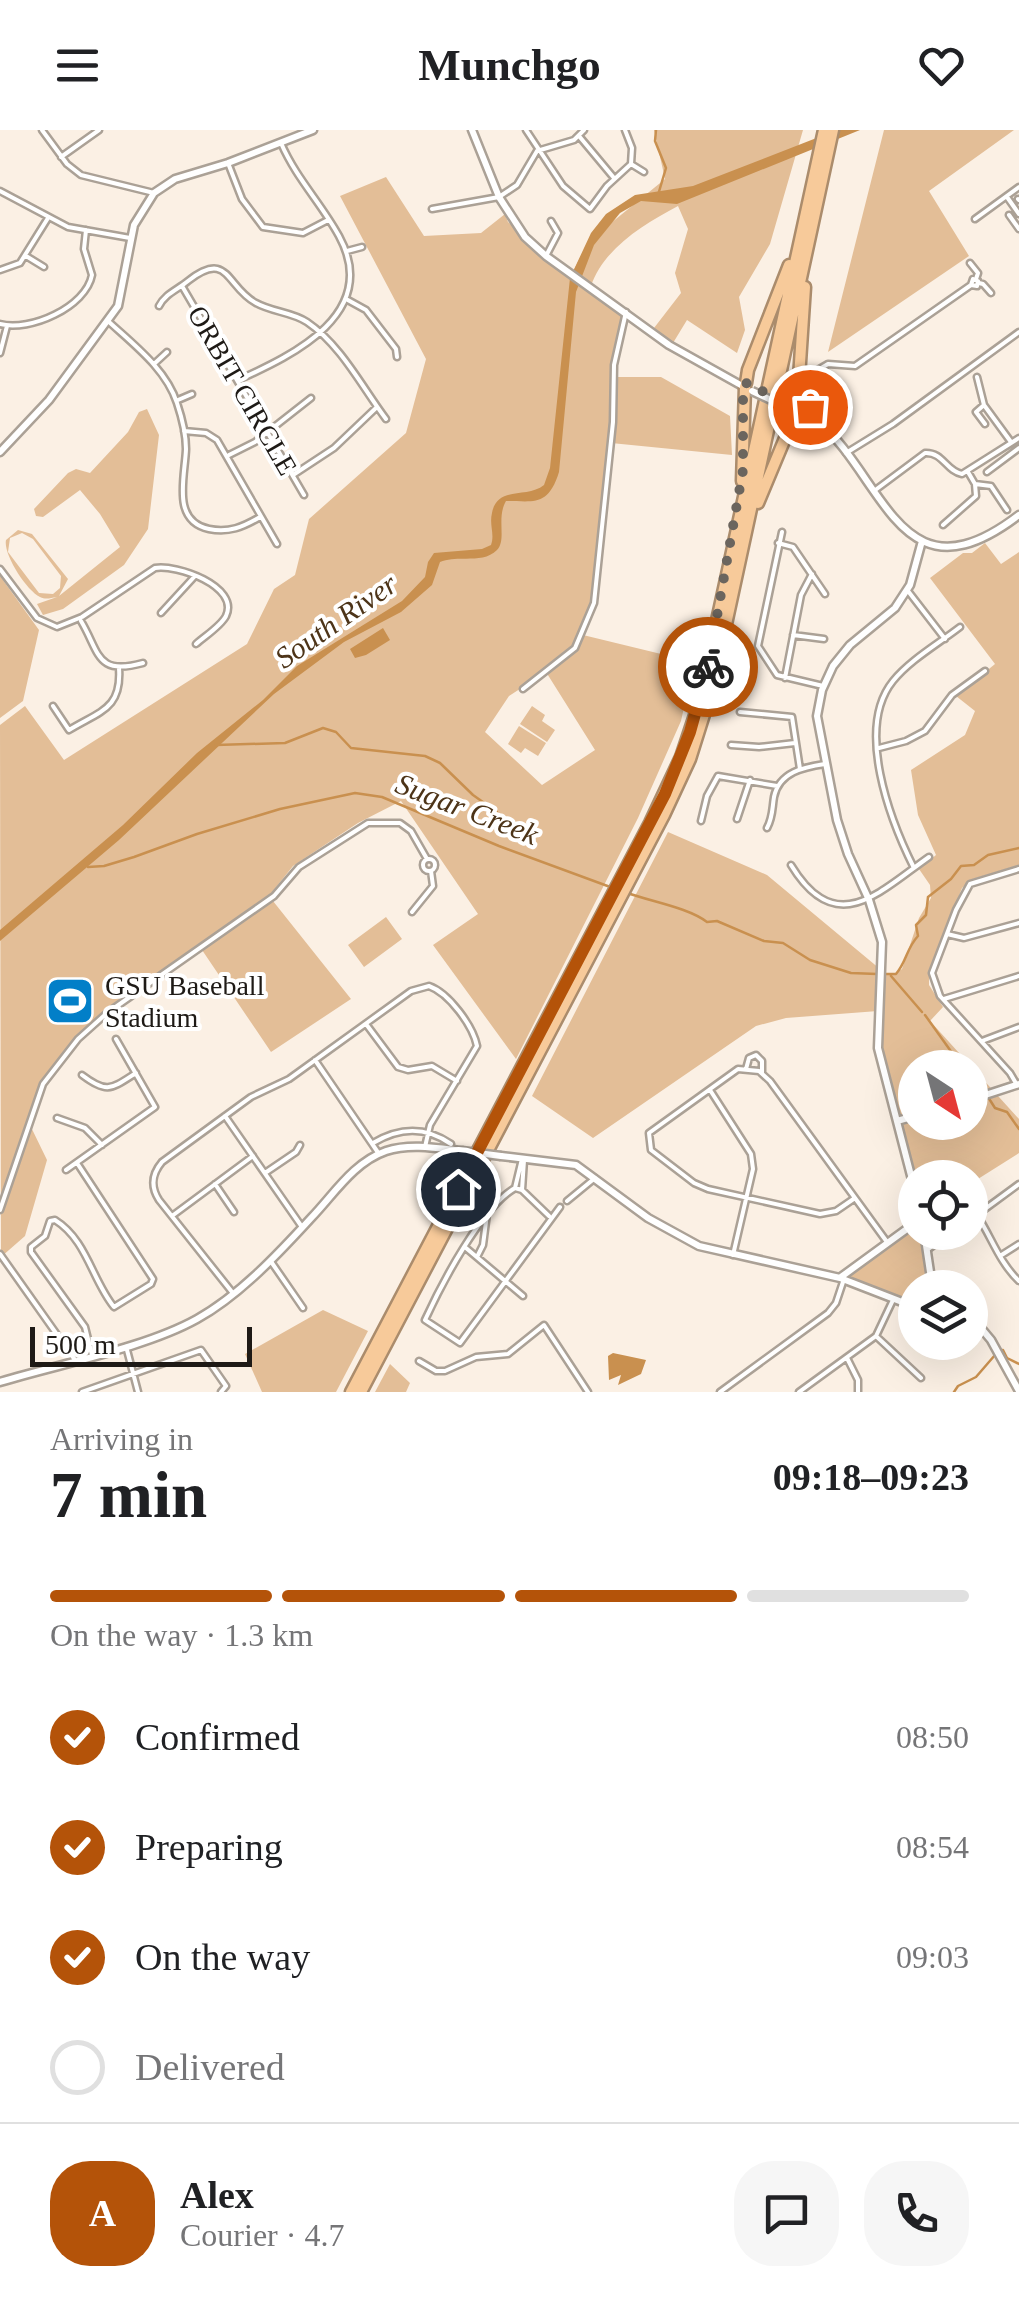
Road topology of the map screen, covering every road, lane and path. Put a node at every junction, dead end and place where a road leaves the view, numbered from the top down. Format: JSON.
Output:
{"nodes":[{"id":1,"x":42,"y":130,"type":"edge"},
{"id":2,"x":100,"y":130,"type":"edge"},
{"id":3,"x":311,"y":130,"type":"edge"},
{"id":4,"x":472,"y":130,"type":"edge"},
{"id":5,"x":526,"y":130,"type":"edge"},
{"id":6,"x":584,"y":130,"type":"edge"},
{"id":7,"x":624,"y":130,"type":"edge"},
{"id":8,"x":824,"y":130,"type":"edge"},
{"id":9,"x":833,"y":130,"type":"edge"},
{"id":10,"x":579,"y":136,"type":"junction"},
{"id":11,"x":281,"y":143,"type":"junction"},
{"id":12,"x":829,"y":148,"type":"junction"},
{"id":13,"x":538,"y":151,"type":"junction"},
{"id":14,"x":61,"y":157,"type":"junction"},
{"id":15,"x":228,"y":163,"type":"junction"},
{"id":16,"x":631,"y":164,"type":"junction"},
{"id":17,"x":644,"y":172,"type":"dead end"},
{"id":18,"x":614,"y":178,"type":"junction"},
{"id":19,"x":811,"y":187,"type":"junction"},
{"id":20,"x":1019,"y":187,"type":"edge"},
{"id":21,"x":0,"y":190,"type":"edge"},
{"id":22,"x":154,"y":193,"type":"junction"},
{"id":23,"x":1006,"y":196,"type":"junction"},
{"id":24,"x":499,"y":197,"type":"junction"},
{"id":25,"x":432,"y":209,"type":"dead end"},
{"id":26,"x":1009,"y":215,"type":"dead end"},
{"id":27,"x":1017,"y":217,"type":"edge"},
{"id":28,"x":48,"y":218,"type":"junction"},
{"id":29,"x":975,"y":219,"type":"dead end"},
{"id":30,"x":328,"y":220,"type":"junction"},
{"id":31,"x":551,"y":221,"type":"dead end"},
{"id":32,"x":1019,"y":228,"type":"edge"},
{"id":33,"x":86,"y":230,"type":"junction"},
{"id":34,"x":130,"y":238,"type":"junction"},
{"id":35,"x":362,"y":247,"type":"dead end"},
{"id":36,"x":346,"y":251,"type":"junction"},
{"id":37,"x":26,"y":256,"type":"junction"},
{"id":38,"x":546,"y":256,"type":"junction"},
{"id":39,"x":970,"y":264,"type":"dead end"},
{"id":40,"x":44,"y":267,"type":"dead end"},
{"id":41,"x":0,"y":270,"type":"edge"},
{"id":42,"x":977,"y":281,"type":"junction"},
{"id":43,"x":182,"y":286,"type":"junction"},
{"id":44,"x":991,"y":293,"type":"dead end"},
{"id":45,"x":345,"y":298,"type":"junction"},
{"id":46,"x":159,"y":306,"type":"dead end"},
{"id":47,"x":626,"y":312,"type":"junction"},
{"id":48,"x":108,"y":321,"type":"junction"},
{"id":49,"x":3,"y":325,"type":"edge"},
{"id":50,"x":1019,"y":332,"type":"edge"},
{"id":51,"x":320,"y":334,"type":"junction"},
{"id":52,"x":167,"y":352,"type":"dead end"},
{"id":53,"x":0,"y":353,"type":"edge"},
{"id":54,"x":397,"y":357,"type":"dead end"},
{"id":55,"x":154,"y":364,"type":"junction"},
{"id":56,"x":748,"y":370,"type":"junction"},
{"id":57,"x":718,"y":372,"type":"junction"},
{"id":58,"x":733,"y":377,"type":"junction"},
{"id":59,"x":977,"y":378,"type":"dead end"},
{"id":60,"x":238,"y":380,"type":"junction"},
{"id":61,"x":749,"y":387,"type":"junction"},
{"id":62,"x":192,"y":394,"type":"dead end"},
{"id":63,"x":311,"y":398,"type":"dead end"},
{"id":64,"x":176,"y":401,"type":"junction"},
{"id":65,"x":984,"y":406,"type":"junction"},
{"id":66,"x":377,"y":407,"type":"junction"},
{"id":67,"x":796,"y":412,"type":"junction"},
{"id":68,"x":386,"y":418,"type":"dead end"},
{"id":69,"x":985,"y":424,"type":"dead end"},
{"id":70,"x":184,"y":431,"type":"junction"},
{"id":71,"x":267,"y":432,"type":"junction"},
{"id":72,"x":1019,"y":438,"type":"edge"},
{"id":73,"x":1011,"y":442,"type":"junction"},
{"id":74,"x":1019,"y":448,"type":"edge"},
{"id":75,"x":0,"y":452,"type":"edge"},
{"id":76,"x":998,"y":452,"type":"junction"},
{"id":77,"x":846,"y":453,"type":"junction"},
{"id":78,"x":227,"y":456,"type":"junction"},
{"id":79,"x":1004,"y":460,"type":"junction"},
{"id":80,"x":968,"y":472,"type":"junction"},
{"id":81,"x":987,"y":472,"type":"dead end"},
{"id":82,"x":292,"y":474,"type":"junction"},
{"id":83,"x":976,"y":484,"type":"junction"},
{"id":84,"x":874,"y":490,"type":"junction"},
{"id":85,"x":304,"y":495,"type":"dead end"},
{"id":86,"x":1007,"y":510,"type":"dead end"},
{"id":87,"x":1019,"y":515,"type":"edge"},
{"id":88,"x":260,"y":517,"type":"junction"},
{"id":89,"x":943,"y":525,"type":"dead end"},
{"id":90,"x":782,"y":532,"type":"dead end"},
{"id":91,"x":922,"y":542,"type":"junction"},
{"id":92,"x":778,"y":543,"type":"junction"},
{"id":93,"x":276,"y":544,"type":"dead end"},
{"id":94,"x":741,"y":556,"type":"junction"},
{"id":95,"x":0,"y":569,"type":"edge"},
{"id":96,"x":812,"y":574,"type":"junction"},
{"id":97,"x":196,"y":575,"type":"junction"},
{"id":98,"x":907,"y":590,"type":"junction"},
{"id":99,"x":825,"y":594,"type":"dead end"},
{"id":100,"x":720,"y":606,"type":"junction"},
{"id":101,"x":162,"y":613,"type":"dead end"},
{"id":102,"x":79,"y":618,"type":"junction"},
{"id":103,"x":960,"y":627,"type":"dead end"},
{"id":104,"x":794,"y":635,"type":"junction"},
{"id":105,"x":945,"y":638,"type":"junction"},
{"id":106,"x":824,"y":639,"type":"dead end"},
{"id":107,"x":196,"y":644,"type":"dead end"},
{"id":108,"x":143,"y":664,"type":"dead end"},
{"id":109,"x":119,"y":668,"type":"junction"},
{"id":110,"x":985,"y":671,"type":"dead end"},
{"id":111,"x":785,"y":678,"type":"junction"},
{"id":112,"x":823,"y":686,"type":"junction"},
{"id":113,"x":523,"y":689,"type":"dead end"},
{"id":114,"x":53,"y":706,"type":"dead end"},
{"id":115,"x":740,"y":712,"type":"dead end"},
{"id":116,"x":795,"y":743,"type":"junction"},
{"id":117,"x":731,"y":745,"type":"dead end"},
{"id":118,"x":878,"y":748,"type":"junction"},
{"id":119,"x":825,"y":764,"type":"junction"},
{"id":120,"x":800,"y":769,"type":"junction"},
{"id":121,"x":750,"y":780,"type":"junction"},
{"id":122,"x":777,"y":786,"type":"junction"},
{"id":123,"x":737,"y":819,"type":"dead end"},
{"id":124,"x":701,"y":821,"type":"dead end"},
{"id":125,"x":654,"y":824,"type":"junction"},
{"id":126,"x":767,"y":828,"type":"dead end"},
{"id":127,"x":928,"y":857,"type":"dead end"},
{"id":128,"x":791,"y":865,"type":"dead end"},
{"id":129,"x":914,"y":868,"type":"junction"},
{"id":130,"x":1019,"y":870,"type":"edge"},
{"id":131,"x":869,"y":900,"type":"junction"},
{"id":132,"x":412,"y":912,"type":"dead end"},
{"id":133,"x":603,"y":922,"type":"junction"},
{"id":134,"x":1019,"y":923,"type":"edge"},
{"id":135,"x":946,"y":934,"type":"junction"},
{"id":136,"x":1019,"y":976,"type":"edge"},
{"id":137,"x":944,"y":999,"type":"junction"},
{"id":138,"x":366,"y":1024,"type":"junction"},
{"id":139,"x":1019,"y":1028,"type":"edge"},
{"id":140,"x":116,"y":1040,"type":"dead end"},
{"id":141,"x":982,"y":1041,"type":"junction"},
{"id":142,"x":315,"y":1060,"type":"junction"},
{"id":143,"x":746,"y":1068,"type":"junction"},
{"id":144,"x":136,"y":1073,"type":"junction"},
{"id":145,"x":762,"y":1073,"type":"junction"},
{"id":146,"x":82,"y":1074,"type":"dead end"},
{"id":147,"x":456,"y":1081,"type":"junction"},
{"id":148,"x":1018,"y":1084,"type":"edge"},
{"id":149,"x":710,"y":1090,"type":"junction"},
{"id":150,"x":988,"y":1094,"type":"edge"},
{"id":151,"x":225,"y":1116,"type":"junction"},
{"id":152,"x":57,"y":1118,"type":"dead end"},
{"id":153,"x":897,"y":1121,"type":"joint"},
{"id":154,"x":427,"y":1131,"type":"junction"},
{"id":155,"x":373,"y":1143,"type":"junction"},
{"id":156,"x":451,"y":1144,"type":"dead end"},
{"id":157,"x":102,"y":1145,"type":"junction"},
{"id":158,"x":300,"y":1145,"type":"dead end"},
{"id":159,"x":425,"y":1147,"type":"junction"},
{"id":160,"x":379,"y":1154,"type":"junction"},
{"id":161,"x":253,"y":1156,"type":"junction"},
{"id":162,"x":523,"y":1159,"type":"junction"},
{"id":163,"x":907,"y":1160,"type":"edge"},
{"id":164,"x":77,"y":1164,"type":"junction"},
{"id":165,"x":66,"y":1170,"type":"dead end"},
{"id":166,"x":264,"y":1174,"type":"junction"},
{"id":167,"x":517,"y":1178,"type":"junction"},
{"id":168,"x":594,"y":1178,"type":"junction"},
{"id":169,"x":524,"y":1179,"type":"junction"},
{"id":170,"x":215,"y":1184,"type":"junction"},
{"id":171,"x":1019,"y":1184,"type":"edge"},
{"id":172,"x":515,"y":1188,"type":"junction"},
{"id":173,"x":522,"y":1190,"type":"junction"},
{"id":174,"x":855,"y":1198,"type":"junction"},
{"id":175,"x":747,"y":1200,"type":"junction"},
{"id":176,"x":567,"y":1201,"type":"dead end"},
{"id":177,"x":560,"y":1207,"type":"dead end"},
{"id":178,"x":988,"y":1207,"type":"edge"},
{"id":179,"x":0,"y":1210,"type":"edge"},
{"id":180,"x":234,"y":1212,"type":"dead end"},
{"id":181,"x":487,"y":1214,"type":"junction"},
{"id":182,"x":170,"y":1217,"type":"junction"},
{"id":183,"x":551,"y":1218,"type":"junction"},
{"id":184,"x":302,"y":1228,"type":"junction"},
{"id":185,"x":988,"y":1232,"type":"edge"},
{"id":186,"x":898,"y":1235,"type":"edge"},
{"id":187,"x":887,"y":1242,"type":"junction"},
{"id":188,"x":1019,"y":1244,"type":"edge"},
{"id":189,"x":466,"y":1248,"type":"junction"},
{"id":190,"x":927,"y":1250,"type":"edge"},
{"id":191,"x":0,"y":1254,"type":"edge"},
{"id":192,"x":734,"y":1255,"type":"junction"},
{"id":193,"x":1000,"y":1256,"type":"junction"},
{"id":194,"x":476,"y":1257,"type":"junction"},
{"id":195,"x":269,"y":1260,"type":"junction"},
{"id":196,"x":930,"y":1270,"type":"edge"},
{"id":197,"x":842,"y":1279,"type":"junction"},
{"id":198,"x":1019,"y":1281,"type":"edge"},
{"id":199,"x":503,"y":1282,"type":"junction"},
{"id":200,"x":233,"y":1293,"type":"junction"},
{"id":201,"x":523,"y":1296,"type":"dead end"},
{"id":202,"x":892,"y":1300,"type":"junction"},
{"id":203,"x":898,"y":1302,"type":"edge"},
{"id":204,"x":303,"y":1308,"type":"dead end"},
{"id":205,"x":876,"y":1336,"type":"junction"},
{"id":206,"x":988,"y":1336,"type":"edge"},
{"id":207,"x":126,"y":1345,"type":"junction"},
{"id":208,"x":92,"y":1355,"type":"junction"},
{"id":209,"x":847,"y":1358,"type":"junction"},
{"id":210,"x":75,"y":1360,"type":"junction"},
{"id":211,"x":420,"y":1361,"type":"dead end"},
{"id":212,"x":134,"y":1375,"type":"junction"},
{"id":213,"x":921,"y":1378,"type":"dead end"},
{"id":214,"x":0,"y":1382,"type":"edge"},
{"id":215,"x":226,"y":1386,"type":"junction"},
{"id":216,"x":1019,"y":1391,"type":"edge"},
{"id":217,"x":81,"y":1392,"type":"edge"},
{"id":218,"x":138,"y":1392,"type":"edge"},
{"id":219,"x":221,"y":1392,"type":"edge"},
{"id":220,"x":231,"y":1392,"type":"edge"},
{"id":221,"x":351,"y":1392,"type":"edge"},
{"id":222,"x":361,"y":1392,"type":"edge"},
{"id":223,"x":588,"y":1392,"type":"edge"},
{"id":224,"x":720,"y":1392,"type":"edge"},
{"id":225,"x":799,"y":1392,"type":"edge"},
{"id":226,"x":858,"y":1392,"type":"edge"}],
"edges":[{"from":1,"to":14,"type":"street"},
{"from":2,"to":14,"type":"street"},
{"from":3,"to":11,"type":"street"},
{"from":4,"to":24,"type":"street"},
{"from":5,"to":13,"type":"street"},
{"from":6,"to":10,"type":"street"},
{"from":7,"to":16,"type":"street"},
{"from":8,"to":19,"type":"highway"},
{"from":9,"to":12,"type":"highway"},
{"from":10,"to":13,"type":"street"},
{"from":10,"to":18,"type":"street"},
{"from":11,"to":15,"type":"street"},
{"from":11,"to":30,"type":"street"},
{"from":12,"to":67,"type":"highway"},
{"from":12,"to":94,"type":"highway"},
{"from":13,"to":18,"type":"street"},
{"from":13,"to":24,"type":"street"},
{"from":14,"to":22,"type":"street"},
{"from":15,"to":22,"type":"street"},
{"from":15,"to":30,"type":"street"},
{"from":16,"to":17,"type":"street"},
{"from":16,"to":18,"type":"street"},
{"from":19,"to":56,"type":"highway"},
{"from":19,"to":100,"type":"highway"},
{"from":20,"to":23,"type":"street"},
{"from":21,"to":28,"type":"street"},
{"from":22,"to":34,"type":"street"},
{"from":23,"to":27,"type":"street"},
{"from":23,"to":29,"type":"street"},
{"from":24,"to":25,"type":"street"},
{"from":24,"to":38,"type":"street"},
{"from":26,"to":27,"type":"street"},
{"from":27,"to":32,"type":"street"},
{"from":28,"to":33,"type":"street"},
{"from":28,"to":37,"type":"street"},
{"from":30,"to":36,"type":"street"},
{"from":31,"to":38,"type":"street"},
{"from":33,"to":34,"type":"street"},
{"from":33,"to":49,"type":"street"},
{"from":34,"to":48,"type":"street"},
{"from":35,"to":36,"type":"street"},
{"from":36,"to":45,"type":"street"},
{"from":37,"to":40,"type":"street"},
{"from":37,"to":41,"type":"street"},
{"from":38,"to":47,"type":"street"},
{"from":39,"to":42,"type":"street"},
{"from":42,"to":44,"type":"street"},
{"from":42,"to":67,"type":"street"},
{"from":43,"to":46,"type":"street"},
{"from":43,"to":51,"type":"street"},
{"from":43,"to":60,"type":"street","name":"ORBIT CIRCLE"},
{"from":45,"to":51,"type":"street"},
{"from":45,"to":54,"type":"street"},
{"from":47,"to":57,"type":"street"},
{"from":47,"to":113,"type":"street"},
{"from":48,"to":55,"type":"street"},
{"from":48,"to":75,"type":"street"},
{"from":49,"to":53,"type":"street"},
{"from":50,"to":77,"type":"street"},
{"from":51,"to":60,"type":"street"},
{"from":51,"to":66,"type":"street"},
{"from":52,"to":55,"type":"street"},
{"from":55,"to":64,"type":"street"},
{"from":56,"to":58,"type":"highway"},
{"from":56,"to":61,"type":"highway"},
{"from":57,"to":58,"type":"street"},
{"from":57,"to":61,"type":"street"},
{"from":58,"to":61,"type":"street"},
{"from":59,"to":65,"type":"street"},
{"from":60,"to":71,"type":"street","name":"ORBIT CIRCLE"},
{"from":61,"to":67,"type":"street","bridge":true},
{"from":61,"to":100,"type":"highway"},
{"from":62,"to":64,"type":"street"},
{"from":63,"to":71,"type":"street"},
{"from":64,"to":70,"type":"street"},
{"from":65,"to":69,"type":"street"},
{"from":65,"to":73,"type":"street"},
{"from":66,"to":68,"type":"street"},
{"from":66,"to":82,"type":"street"},
{"from":67,"to":77,"type":"street"},
{"from":67,"to":94,"type":"highway"},
{"from":70,"to":78,"type":"street"},
{"from":70,"to":88,"type":"street"},
{"from":71,"to":78,"type":"street"},
{"from":71,"to":82,"type":"street","name":"ORBIT CIRCLE"},
{"from":72,"to":73,"type":"street"},
{"from":73,"to":76,"type":"street"},
{"from":74,"to":79,"type":"street"},
{"from":76,"to":79,"type":"street"},
{"from":76,"to":80,"type":"street"},
{"from":77,"to":84,"type":"street"},
{"from":78,"to":88,"type":"street"},
{"from":79,"to":81,"type":"street"},
{"from":80,"to":83,"type":"street"},
{"from":80,"to":84,"type":"street"},
{"from":82,"to":85,"type":"street","name":"ORBIT CIRCLE"},
{"from":83,"to":86,"type":"street"},
{"from":83,"to":89,"type":"street"},
{"from":84,"to":91,"type":"street"},
{"from":87,"to":91,"type":"street"},
{"from":88,"to":93,"type":"street"},
{"from":90,"to":92,"type":"street"},
{"from":91,"to":98,"type":"street"},
{"from":92,"to":96,"type":"street"},
{"from":92,"to":111,"type":"street"},
{"from":94,"to":125,"type":"highway"},
{"from":95,"to":102,"type":"street"},
{"from":96,"to":99,"type":"street"},
{"from":96,"to":104,"type":"street"},
{"from":97,"to":101,"type":"street"},
{"from":97,"to":102,"type":"street"},
{"from":97,"to":107,"type":"street"},
{"from":98,"to":105,"type":"street"},
{"from":98,"to":112,"type":"street"},
{"from":100,"to":125,"type":"highway"},
{"from":102,"to":109,"type":"street"},
{"from":103,"to":105,"type":"street"},
{"from":104,"to":106,"type":"street"},
{"from":104,"to":111,"type":"street"},
{"from":105,"to":118,"type":"street"},
{"from":108,"to":109,"type":"street"},
{"from":109,"to":114,"type":"street"},
{"from":110,"to":118,"type":"street"},
{"from":111,"to":112,"type":"street"},
{"from":112,"to":119,"type":"street"},
{"from":115,"to":116,"type":"street"},
{"from":116,"to":117,"type":"street"},
{"from":116,"to":120,"type":"street"},
{"from":118,"to":129,"type":"street"},
{"from":119,"to":120,"type":"street"},
{"from":119,"to":131,"type":"street"},
{"from":120,"to":122,"type":"street"},
{"from":121,"to":122,"type":"street"},
{"from":121,"to":123,"type":"street"},
{"from":121,"to":124,"type":"street"},
{"from":122,"to":126,"type":"street"},
{"from":125,"to":133,"type":"highway"},
{"from":127,"to":129,"type":"street"},
{"from":128,"to":131,"type":"street"},
{"from":129,"to":131,"type":"street"},
{"from":130,"to":135,"type":"street"},
{"from":131,"to":153,"type":"street"},
{"from":132,"to":179,"type":"street"},
{"from":133,"to":221,"type":"highway"},
{"from":133,"to":222,"type":"highway"},
{"from":134,"to":135,"type":"street"},
{"from":135,"to":137,"type":"street"},
{"from":136,"to":137,"type":"street"},
{"from":137,"to":141,"type":"street"},
{"from":138,"to":142,"type":"street"},
{"from":138,"to":147,"type":"street"},
{"from":138,"to":147,"type":"street"},
{"from":139,"to":141,"type":"street"},
{"from":140,"to":144,"type":"street"},
{"from":141,"to":148,"type":"street"},
{"from":142,"to":151,"type":"street"},
{"from":142,"to":155,"type":"street"},
{"from":143,"to":145,"type":"street"},
{"from":143,"to":145,"type":"street"},
{"from":143,"to":149,"type":"street"},
{"from":144,"to":146,"type":"street"},
{"from":144,"to":157,"type":"street"},
{"from":145,"to":174,"type":"street"},
{"from":147,"to":154,"type":"street"},
{"from":148,"to":150,"type":"street"},
{"from":149,"to":175,"type":"street"},
{"from":149,"to":175,"type":"street"},
{"from":151,"to":161,"type":"street"},
{"from":151,"to":182,"type":"street"},
{"from":152,"to":157,"type":"street"},
{"from":153,"to":163,"type":"street"},
{"from":154,"to":155,"type":"street"},
{"from":154,"to":156,"type":"street"},
{"from":154,"to":159,"type":"street"},
{"from":155,"to":160,"type":"street"},
{"from":157,"to":164,"type":"street"},
{"from":158,"to":166,"type":"street"},
{"from":159,"to":160,"type":"street"},
{"from":159,"to":162,"type":"street","bridge":true},
{"from":160,"to":184,"type":"street"},
{"from":161,"to":166,"type":"street"},
{"from":161,"to":170,"type":"street"},
{"from":162,"to":167,"type":"street"},
{"from":162,"to":168,"type":"street"},
{"from":162,"to":169,"type":"street"},
{"from":164,"to":165,"type":"street"},
{"from":164,"to":208,"type":"street"},
{"from":166,"to":184,"type":"street"},
{"from":167,"to":169,"type":"street"},
{"from":167,"to":172,"type":"street"},
{"from":168,"to":176,"type":"street"},
{"from":168,"to":192,"type":"street"},
{"from":169,"to":173,"type":"street"},
{"from":170,"to":180,"type":"street"},
{"from":170,"to":182,"type":"street"},
{"from":171,"to":178,"type":"street"},
{"from":172,"to":173,"type":"street"},
{"from":172,"to":181,"type":"street"},
{"from":173,"to":183,"type":"street"},
{"from":174,"to":175,"type":"street"},
{"from":174,"to":187,"type":"street"},
{"from":175,"to":192,"type":"street"},
{"from":177,"to":183,"type":"street"},
{"from":181,"to":189,"type":"street"},
{"from":181,"to":194,"type":"street"},
{"from":182,"to":200,"type":"street"},
{"from":183,"to":199,"type":"street"},
{"from":184,"to":195,"type":"street"},
{"from":185,"to":193,"type":"street"},
{"from":186,"to":187,"type":"street"},
{"from":187,"to":197,"type":"street"},
{"from":188,"to":193,"type":"street"},
{"from":189,"to":194,"type":"street"},
{"from":189,"to":199,"type":"street"},
{"from":190,"to":196,"type":"street"},
{"from":191,"to":210,"type":"street"},
{"from":192,"to":197,"type":"street"},
{"from":193,"to":198,"type":"street"},
{"from":194,"to":199,"type":"street"},
{"from":195,"to":200,"type":"street"},
{"from":195,"to":204,"type":"street"},
{"from":197,"to":202,"type":"street"},
{"from":197,"to":224,"type":"street"},
{"from":199,"to":201,"type":"street"},
{"from":200,"to":207,"type":"street"},
{"from":202,"to":203,"type":"street"},
{"from":202,"to":205,"type":"street"},
{"from":205,"to":209,"type":"street"},
{"from":205,"to":213,"type":"street"},
{"from":206,"to":216,"type":"street"},
{"from":207,"to":208,"type":"street"},
{"from":207,"to":212,"type":"street"},
{"from":208,"to":210,"type":"street"},
{"from":209,"to":225,"type":"street"},
{"from":209,"to":226,"type":"street"},
{"from":210,"to":214,"type":"street"},
{"from":211,"to":223,"type":"street"},
{"from":212,"to":215,"type":"street"},
{"from":212,"to":217,"type":"street"},
{"from":212,"to":218,"type":"street"},
{"from":215,"to":219,"type":"street"},
{"from":215,"to":220,"type":"street"}]}
